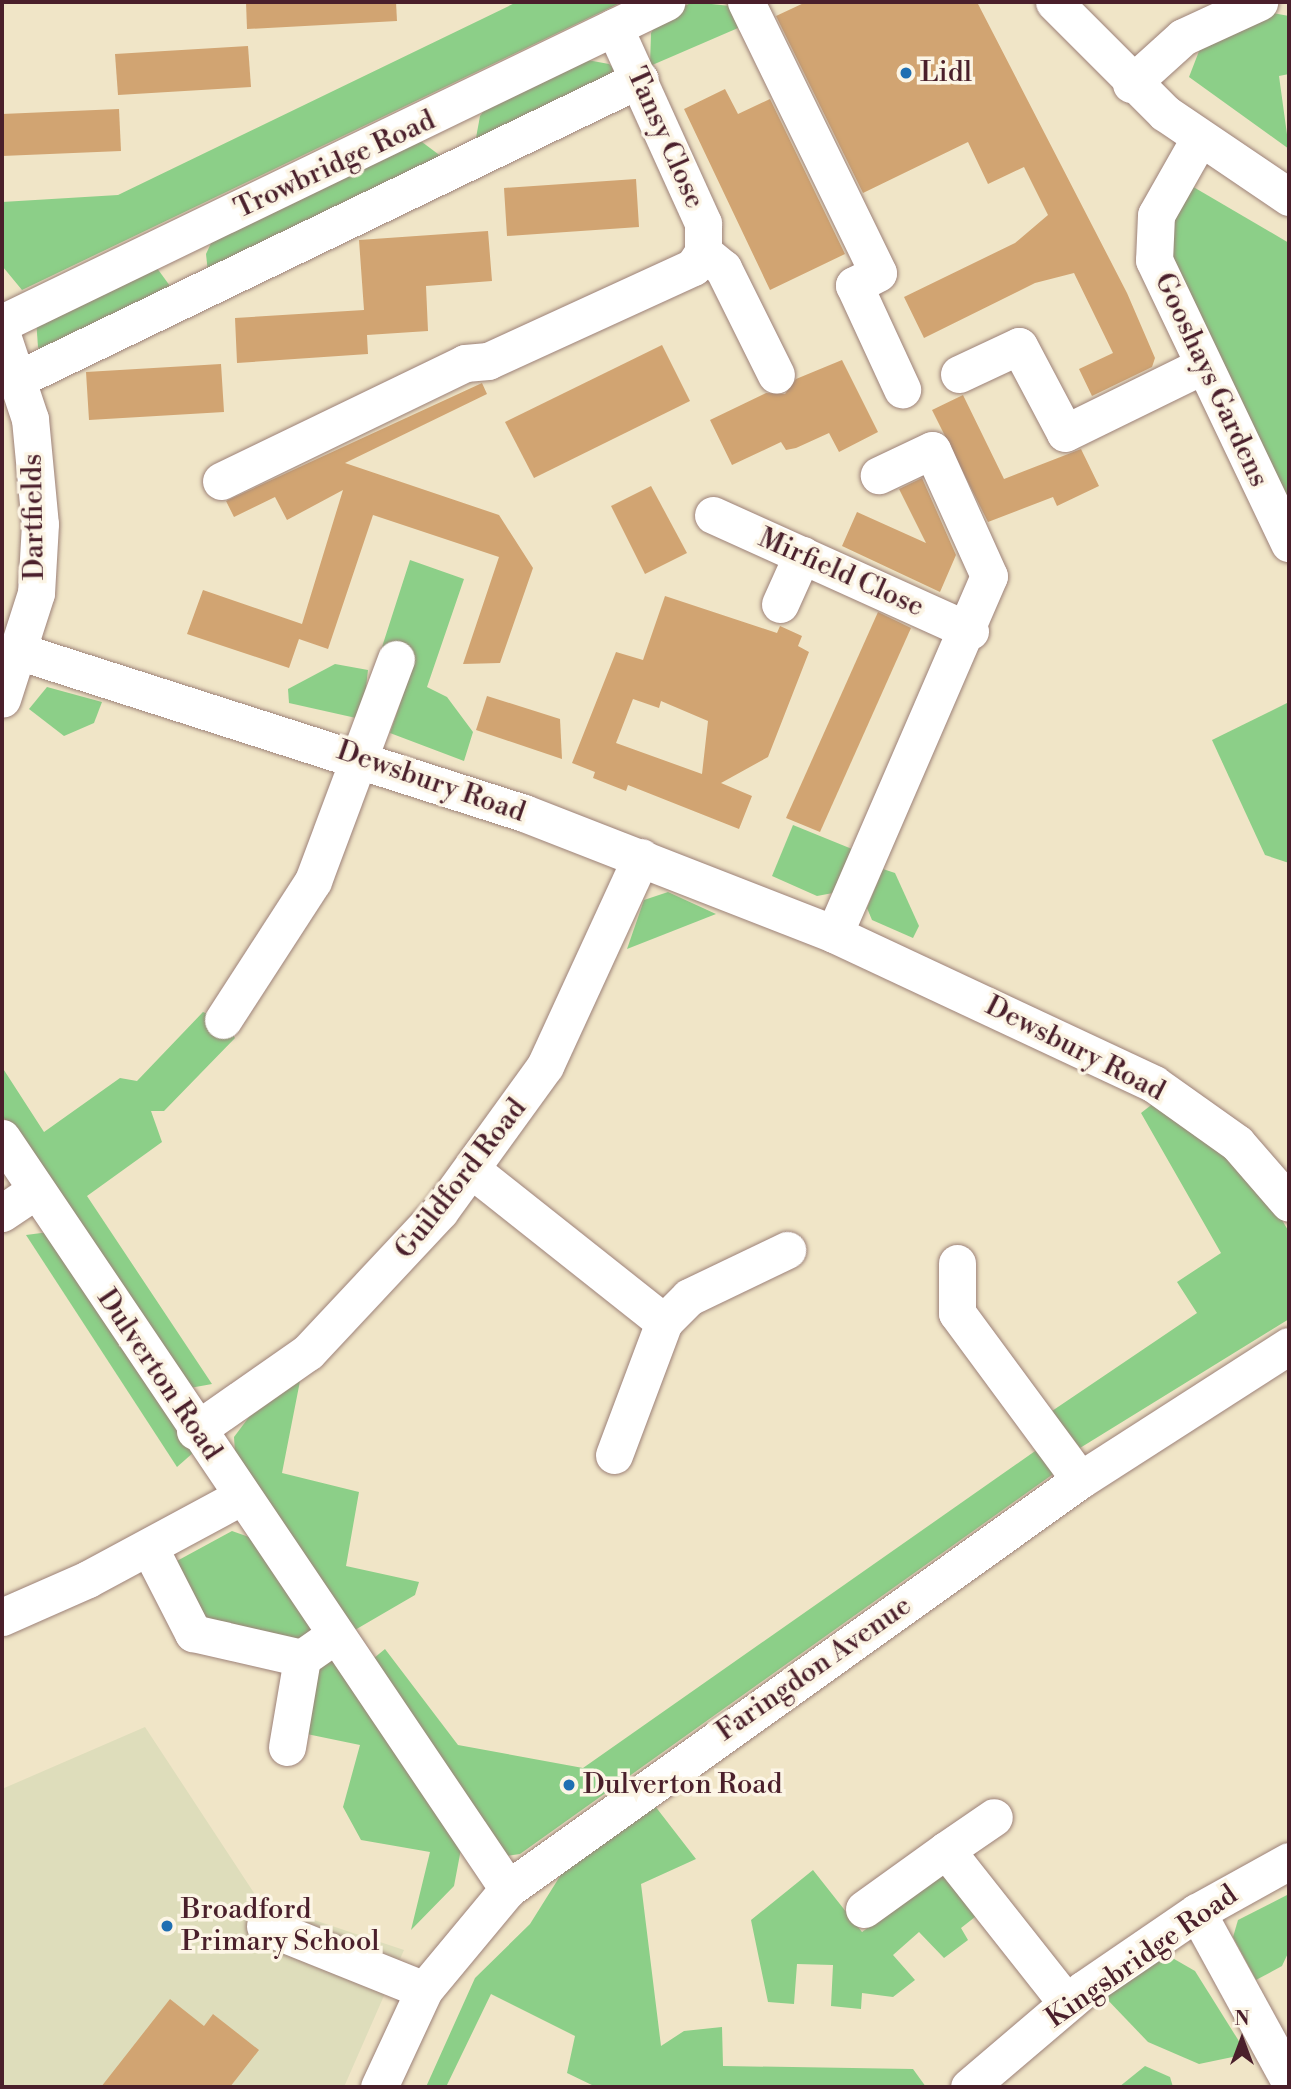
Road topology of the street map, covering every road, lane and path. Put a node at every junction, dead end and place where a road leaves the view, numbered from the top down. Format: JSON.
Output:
{"nodes":[{"id":1,"x":666,"y":2,"type":"edge"},
{"id":2,"x":747,"y":2,"type":"edge"},
{"id":3,"x":1054,"y":2,"type":"edge"},
{"id":4,"x":1259,"y":2,"type":"edge"},
{"id":5,"x":614,"y":27,"type":"junction"},
{"id":6,"x":640,"y":79,"type":"junction"},
{"id":7,"x":1132,"y":84,"type":"junction"},
{"id":8,"x":444,"y":113,"type":"junction"},
{"id":9,"x":1199,"y":139,"type":"junction"},
{"id":10,"x":466,"y":166,"type":"junction"},
{"id":11,"x":1289,"y":197,"type":"edge"},
{"id":12,"x":176,"y":241,"type":"junction"},
{"id":13,"x":703,"y":252,"type":"junction"},
{"id":14,"x":203,"y":293,"type":"junction"},
{"id":15,"x":2,"y":323,"type":"edge"},
{"id":16,"x":2,"y":335,"type":"edge"},
{"id":17,"x":1202,"y":366,"type":"junction"},
{"id":18,"x":959,"y":374,"type":"dead end"},
{"id":19,"x":776,"y":375,"type":"dead end"},
{"id":20,"x":20,"y":378,"type":"junction"},
{"id":21,"x":902,"y":389,"type":"dead end"},
{"id":22,"x":879,"y":475,"type":"dead end"},
{"id":23,"x":221,"y":481,"type":"dead end"},
{"id":24,"x":713,"y":515,"type":"dead end"},
{"id":25,"x":1289,"y":544,"type":"edge"},
{"id":26,"x":802,"y":555,"type":"junction"},
{"id":27,"x":780,"y":604,"type":"dead end"},
{"id":28,"x":970,"y":631,"type":"junction"},
{"id":29,"x":21,"y":652,"type":"junction"},
{"id":30,"x":396,"y":659,"type":"dead end"},
{"id":31,"x":2,"y":699,"type":"edge"},
{"id":32,"x":363,"y":758,"type":"junction"},
{"id":33,"x":641,"y":857,"type":"junction"},
{"id":34,"x":834,"y":934,"type":"junction"},
{"id":35,"x":223,"y":1020,"type":"dead end"},
{"id":36,"x":2,"y":1138,"type":"edge"},
{"id":37,"x":472,"y":1170,"type":"junction"},
{"id":38,"x":35,"y":1191,"type":"junction"},
{"id":39,"x":1289,"y":1203,"type":"edge"},
{"id":40,"x":2,"y":1213,"type":"edge"},
{"id":41,"x":787,"y":1250,"type":"dead end"},
{"id":42,"x":957,"y":1263,"type":"dead end"},
{"id":43,"x":664,"y":1322,"type":"junction"},
{"id":44,"x":1289,"y":1346,"type":"edge"},
{"id":45,"x":195,"y":1431,"type":"junction"},
{"id":46,"x":614,"y":1455,"type":"dead end"},
{"id":47,"x":1080,"y":1480,"type":"junction"},
{"id":48,"x":242,"y":1496,"type":"junction"},
{"id":49,"x":149,"y":1547,"type":"junction"},
{"id":50,"x":2,"y":1617,"type":"edge"},
{"id":51,"x":333,"y":1636,"type":"junction"},
{"id":52,"x":302,"y":1658,"type":"junction"},
{"id":53,"x":287,"y":1747,"type":"dead end"},
{"id":54,"x":995,"y":1816,"type":"dead end"},
{"id":55,"x":946,"y":1850,"type":"junction"},
{"id":56,"x":1289,"y":1861,"type":"edge"},
{"id":57,"x":508,"y":1889,"type":"junction"},
{"id":58,"x":864,"y":1909,"type":"dead end"},
{"id":59,"x":1197,"y":1912,"type":"junction"},
{"id":60,"x":265,"y":1926,"type":"dead end"},
{"id":61,"x":424,"y":1990,"type":"junction"},
{"id":62,"x":1067,"y":2003,"type":"junction"},
{"id":63,"x":1289,"y":2080,"type":"edge"},
{"id":64,"x":379,"y":2087,"type":"edge"},
{"id":65,"x":969,"y":2087,"type":"edge"}],
"edges":[{"from":1,"to":5,"type":"street","name":"Trowbridge Road"},
{"from":2,"to":21,"type":"street"},
{"from":3,"to":7,"type":"street"},
{"from":4,"to":7,"type":"street"},
{"from":5,"to":6,"type":"street","name":"Tansy Close"},
{"from":5,"to":8,"type":"street","name":"Trowbridge Road"},
{"from":6,"to":10,"type":"street"},
{"from":6,"to":13,"type":"street","name":"Tansy Close"},
{"from":7,"to":9,"type":"street"},
{"from":8,"to":10,"type":"street"},
{"from":8,"to":12,"type":"street","name":"Trowbridge Road"},
{"from":9,"to":11,"type":"street"},
{"from":9,"to":17,"type":"street","name":"Gooshays Gardens"},
{"from":10,"to":14,"type":"street"},
{"from":12,"to":14,"type":"street"},
{"from":12,"to":15,"type":"street","name":"Trowbridge Road"},
{"from":13,"to":19,"type":"street"},
{"from":13,"to":23,"type":"street"},
{"from":14,"to":20,"type":"street"},
{"from":16,"to":20,"type":"street","name":"Dartfields"},
{"from":17,"to":18,"type":"street"},
{"from":17,"to":25,"type":"street","name":"Gooshays Gardens"},
{"from":20,"to":29,"type":"street","name":"Dartfields"},
{"from":22,"to":28,"type":"street"},
{"from":24,"to":26,"type":"street","name":"Mirfield Close"},
{"from":26,"to":27,"type":"street"},
{"from":26,"to":28,"type":"street","name":"Mirfield Close"},
{"from":28,"to":34,"type":"street"},
{"from":29,"to":31,"type":"street","name":"Dartfields"},
{"from":29,"to":32,"type":"street","name":"Dewsbury Road"},
{"from":30,"to":32,"type":"street"},
{"from":32,"to":33,"type":"street","name":"Dewsbury Road"},
{"from":32,"to":35,"type":"street"},
{"from":33,"to":34,"type":"street","name":"Dewsbury Road"},
{"from":33,"to":37,"type":"street","name":"Guildford Road"},
{"from":34,"to":39,"type":"street","name":"Dewsbury Road"},
{"from":36,"to":38,"type":"street","name":"Dulverton Road"},
{"from":37,"to":43,"type":"street"},
{"from":37,"to":45,"type":"street","name":"Guildford Road"},
{"from":38,"to":40,"type":"street"},
{"from":38,"to":45,"type":"street","name":"Dulverton Road"},
{"from":41,"to":43,"type":"street"},
{"from":42,"to":47,"type":"street"},
{"from":43,"to":46,"type":"street"},
{"from":44,"to":47,"type":"street","name":"Faringdon Avenue"},
{"from":45,"to":48,"type":"street","name":"Dulverton Road"},
{"from":47,"to":57,"type":"street","name":"Faringdon Avenue"},
{"from":48,"to":49,"type":"street"},
{"from":48,"to":51,"type":"street","name":"Dulverton Road"},
{"from":49,"to":50,"type":"street"},
{"from":49,"to":52,"type":"street"},
{"from":51,"to":52,"type":"street"},
{"from":51,"to":57,"type":"street","name":"Dulverton Road"},
{"from":52,"to":53,"type":"street"},
{"from":54,"to":55,"type":"street"},
{"from":55,"to":58,"type":"street"},
{"from":55,"to":62,"type":"street"},
{"from":56,"to":59,"type":"street","name":"Kingsbridge Road"},
{"from":57,"to":61,"type":"street","name":"Faringdon Avenue"},
{"from":59,"to":62,"type":"street","name":"Kingsbridge Road"},
{"from":59,"to":63,"type":"street"},
{"from":60,"to":61,"type":"street"},
{"from":61,"to":64,"type":"street","name":"Faringdon Avenue"},
{"from":62,"to":65,"type":"street","name":"Kingsbridge Road"}]}
